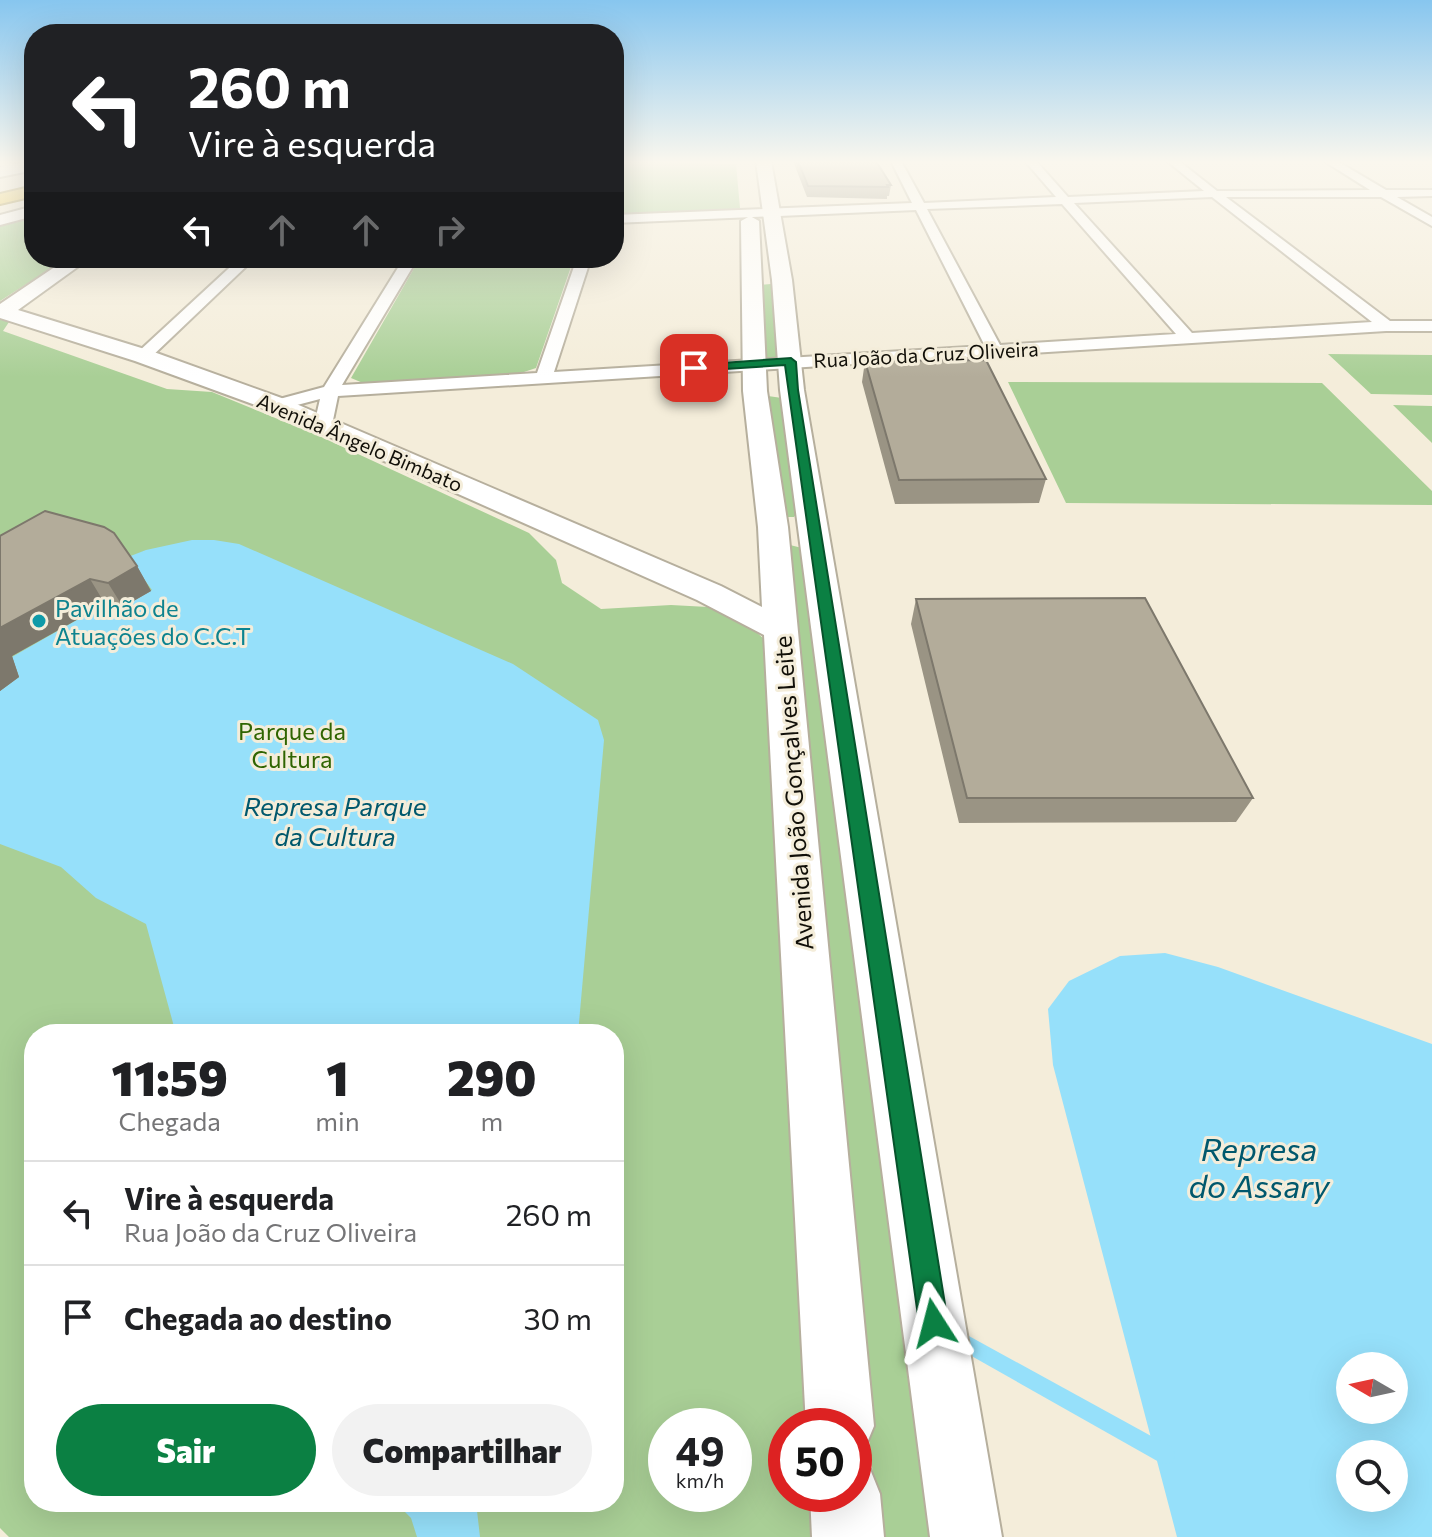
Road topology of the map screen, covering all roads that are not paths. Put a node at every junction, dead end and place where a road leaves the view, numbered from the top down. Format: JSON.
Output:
{"nodes":[{"id":1,"x":762,"y":233,"type":"edge"},
{"id":2,"x":932,"y":233,"type":"edge"},
{"id":3,"x":1096,"y":233,"type":"edge"},
{"id":4,"x":1264,"y":233,"type":"edge"},
{"id":5,"x":66,"y":268,"type":"edge"},
{"id":6,"x":237,"y":268,"type":"edge"},
{"id":7,"x":405,"y":268,"type":"edge"},
{"id":8,"x":581,"y":268,"type":"edge"},
{"id":9,"x":1,"y":312,"type":"edge"},
{"id":10,"x":1386,"y":326,"type":"junction"},
{"id":11,"x":1432,"y":326,"type":"edge"},
{"id":12,"x":1189,"y":339,"type":"junction"},
{"id":13,"x":995,"y":350,"type":"junction"},
{"id":14,"x":143,"y":356,"type":"junction"},
{"id":15,"x":773,"y":377,"type":"junction"},
{"id":16,"x":544,"y":378,"type":"junction"},
{"id":17,"x":330,"y":391,"type":"junction"},
{"id":18,"x":278,"y":405,"type":"junction"},
{"id":19,"x":323,"y":425,"type":"junction"},
{"id":20,"x":776,"y":579,"type":"junction"},
{"id":21,"x":709,"y":593,"type":"junction"},
{"id":22,"x":780,"y":630,"type":"junction"},
{"id":23,"x":839,"y":1408,"type":"edge"},
{"id":24,"x":846,"y":1512,"type":"edge"},
{"id":25,"x":848,"y":1537,"type":"edge"},
{"id":26,"x":966,"y":1537,"type":"edge"}],
"edges":[{"from":1,"to":15,"type":"main road","name":"Avenida João Gonçalves Leite"},
{"from":2,"to":13,"type":"street"},
{"from":3,"to":12,"type":"street"},
{"from":4,"to":10,"type":"street"},
{"from":5,"to":9,"type":"main road","name":"Avenida Ângelo Bimbato"},
{"from":6,"to":14,"type":"street"},
{"from":7,"to":17,"type":"street"},
{"from":8,"to":16,"type":"street"},
{"from":9,"to":14,"type":"main road","name":"Avenida Ângelo Bimbato"},
{"from":10,"to":11,"type":"street","name":"Rua João da Cruz Oliveira"},
{"from":10,"to":12,"type":"street","name":"Rua João da Cruz Oliveira"},
{"from":12,"to":13,"type":"street","name":"Rua João da Cruz Oliveira"},
{"from":13,"to":15,"type":"street","name":"Rua João da Cruz Oliveira"},
{"from":14,"to":18,"type":"main road","name":"Avenida Ângelo Bimbato"},
{"from":15,"to":16,"type":"street","name":"Rua João da Cruz Oliveira"},
{"from":15,"to":20,"type":"main road","name":"Avenida João Gonçalves Leite"},
{"from":15,"to":26,"type":"main road","name":"Avenida João Gonçalves Leite"},
{"from":16,"to":17,"type":"street","name":"Rua João da Cruz Oliveira"},
{"from":17,"to":18,"type":"street","name":"Rua João da Cruz Oliveira"},
{"from":17,"to":19,"type":"street"},
{"from":18,"to":19,"type":"main road","name":"Avenida Ângelo Bimbato"},
{"from":19,"to":21,"type":"main road","name":"Avenida Ângelo Bimbato"},
{"from":20,"to":21,"type":"main road"},
{"from":20,"to":22,"type":"main road","name":"Avenida João Gonçalves Leite"},
{"from":21,"to":22,"type":"main road","name":"Avenida Ângelo Bimbato"},
{"from":22,"to":23,"type":"main road","name":"Avenida João Gonçalves Leite"},
{"from":24,"to":25,"type":"main road"}]}
